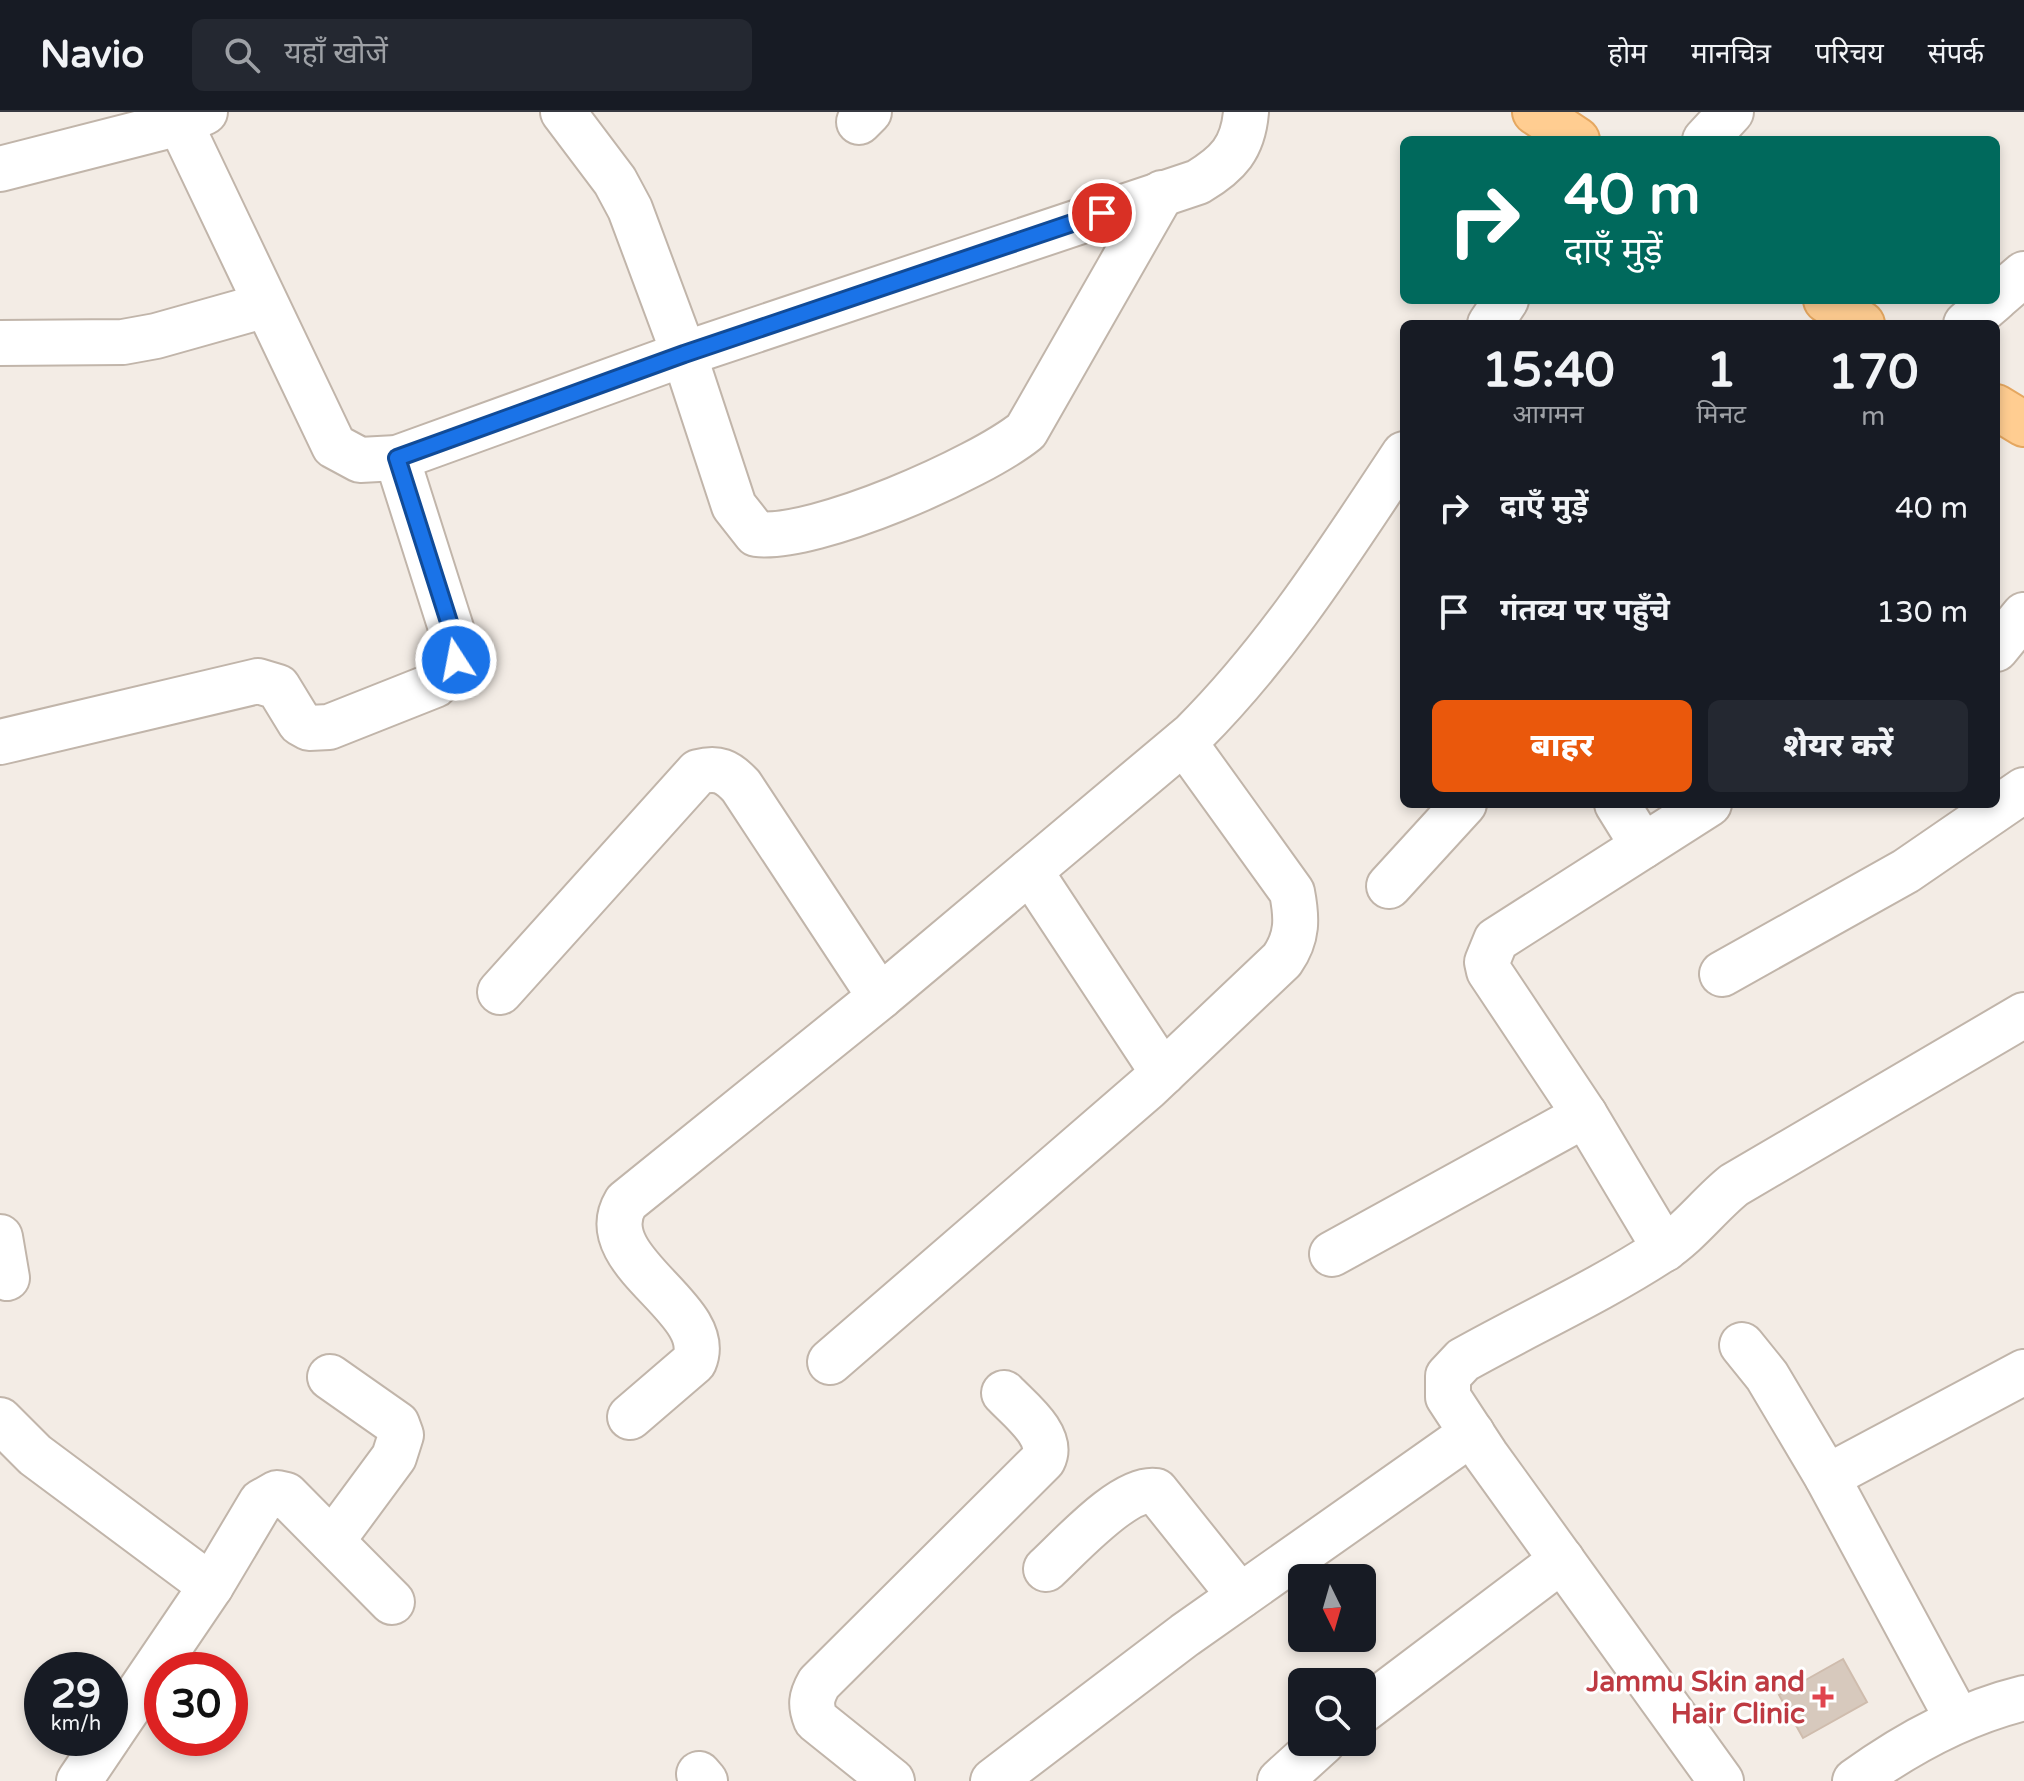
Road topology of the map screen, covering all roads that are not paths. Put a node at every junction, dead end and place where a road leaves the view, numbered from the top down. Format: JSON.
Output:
{"nodes":[{"id":1,"x":563,"y":112,"type":"edge"},
{"id":2,"x":1246,"y":112,"type":"edge"},
{"id":3,"x":1535,"y":112,"type":"edge"},
{"id":4,"x":1731,"y":112,"type":"edge"},
{"id":5,"x":193,"y":117,"type":"edge"},
{"id":6,"x":1571,"y":136,"type":"edge"},
{"id":7,"x":1709,"y":136,"type":"edge"},
{"id":8,"x":0,"y":169,"type":"edge"},
{"id":9,"x":1162,"y":193,"type":"junction"},
{"id":10,"x":2024,"y":274,"type":"edge"},
{"id":11,"x":2000,"y":295,"type":"edge"},
{"id":12,"x":1832,"y":304,"type":"edge"},
{"id":13,"x":1989,"y":304,"type":"edge"},
{"id":14,"x":266,"y":305,"type":"junction"},
{"id":15,"x":1856,"y":320,"type":"edge"},
{"id":16,"x":1971,"y":320,"type":"edge"},
{"id":17,"x":0,"y":343,"type":"edge"},
{"id":18,"x":684,"y":354,"type":"junction"},
{"id":19,"x":2000,"y":409,"type":"edge"},
{"id":20,"x":2024,"y":424,"type":"edge"},
{"id":21,"x":397,"y":458,"type":"junction"},
{"id":22,"x":1400,"y":460,"type":"edge"},
{"id":23,"x":2024,"y":615,"type":"edge"},
{"id":24,"x":2000,"y":644,"type":"edge"},
{"id":25,"x":0,"y":742,"type":"edge"},
{"id":26,"x":1184,"y":742,"type":"junction"},
{"id":27,"x":2024,"y":790,"type":"edge"},
{"id":28,"x":2000,"y":806,"type":"edge"},
{"id":29,"x":1460,"y":808,"type":"edge"},
{"id":30,"x":1619,"y":808,"type":"edge"},
{"id":31,"x":1703,"y":808,"type":"edge"},
{"id":32,"x":1998,"y":808,"type":"edge"},
{"id":33,"x":1643,"y":846,"type":"junction"},
{"id":34,"x":1030,"y":871,"type":"junction"},
{"id":35,"x":1389,"y":886,"type":"dead end"},
{"id":36,"x":1722,"y":974,"type":"dead end"},
{"id":37,"x":500,"y":992,"type":"dead end"},
{"id":38,"x":880,"y":997,"type":"junction"},
{"id":39,"x":2024,"y":1015,"type":"edge"},
{"id":40,"x":1163,"y":1073,"type":"junction"},
{"id":41,"x":1585,"y":1115,"type":"junction"},
{"id":42,"x":1665,"y":1249,"type":"junction"},
{"id":43,"x":1332,"y":1254,"type":"dead end"},
{"id":44,"x":1742,"y":1345,"type":"dead end"},
{"id":45,"x":830,"y":1362,"type":"dead end"},
{"id":46,"x":2024,"y":1372,"type":"edge"},
{"id":47,"x":330,"y":1377,"type":"dead end"},
{"id":48,"x":1004,"y":1393,"type":"dead end"},
{"id":49,"x":630,"y":1417,"type":"dead end"},
{"id":50,"x":0,"y":1420,"type":"edge"},
{"id":51,"x":1472,"y":1433,"type":"junction"},
{"id":52,"x":1827,"y":1477,"type":"junction"},
{"id":53,"x":332,"y":1541,"type":"junction"},
{"id":54,"x":1562,"y":1560,"type":"junction"},
{"id":55,"x":1046,"y":1569,"type":"dead end"},
{"id":56,"x":211,"y":1586,"type":"junction"},
{"id":57,"x":1240,"y":1596,"type":"junction"},
{"id":58,"x":392,"y":1602,"type":"dead end"},
{"id":59,"x":2024,"y":1698,"type":"edge"},
{"id":60,"x":1376,"y":1700,"type":"edge"},
{"id":61,"x":128,"y":1709,"type":"edge"},
{"id":62,"x":1958,"y":1720,"type":"junction"},
{"id":63,"x":96,"y":1756,"type":"edge"},
{"id":64,"x":1308,"y":1756,"type":"edge"},
{"id":65,"x":1707,"y":1776,"type":"edge"},
{"id":66,"x":79,"y":1781,"type":"edge"},
{"id":67,"x":892,"y":1781,"type":"edge"},
{"id":68,"x":993,"y":1781,"type":"edge"},
{"id":69,"x":1280,"y":1781,"type":"edge"},
{"id":70,"x":1855,"y":1781,"type":"edge"}],
"edges":[{"from":1,"to":18,"type":"street"},
{"from":2,"to":9,"type":"street"},
{"from":3,"to":6,"type":"main road"},
{"from":4,"to":7,"type":"street"},
{"from":5,"to":8,"type":"street"},
{"from":5,"to":14,"type":"street"},
{"from":9,"to":18,"type":"street"},
{"from":9,"to":18,"type":"street"},
{"from":10,"to":11,"type":"street"},
{"from":12,"to":15,"type":"main road"},
{"from":13,"to":16,"type":"street"},
{"from":14,"to":17,"type":"street"},
{"from":14,"to":21,"type":"street"},
{"from":18,"to":21,"type":"street"},
{"from":19,"to":20,"type":"main road"},
{"from":21,"to":25,"type":"street"},
{"from":22,"to":26,"type":"street"},
{"from":23,"to":24,"type":"street"},
{"from":26,"to":34,"type":"street"},
{"from":26,"to":40,"type":"street"},
{"from":27,"to":28,"type":"street"},
{"from":29,"to":35,"type":"street"},
{"from":30,"to":33,"type":"street"},
{"from":31,"to":33,"type":"street"},
{"from":32,"to":36,"type":"street"},
{"from":33,"to":41,"type":"street"},
{"from":34,"to":38,"type":"street"},
{"from":34,"to":40,"type":"street"},
{"from":37,"to":38,"type":"street"},
{"from":38,"to":49,"type":"street"},
{"from":39,"to":42,"type":"street"},
{"from":40,"to":45,"type":"street"},
{"from":41,"to":42,"type":"street"},
{"from":41,"to":43,"type":"street"},
{"from":42,"to":51,"type":"street"},
{"from":44,"to":52,"type":"street"},
{"from":46,"to":52,"type":"street"},
{"from":47,"to":53,"type":"street"},
{"from":48,"to":67,"type":"street"},
{"from":50,"to":56,"type":"street"},
{"from":51,"to":54,"type":"street"},
{"from":51,"to":57,"type":"street"},
{"from":52,"to":62,"type":"street"},
{"from":53,"to":56,"type":"street"},
{"from":53,"to":58,"type":"street"},
{"from":54,"to":60,"type":"street"},
{"from":54,"to":65,"type":"street"},
{"from":55,"to":57,"type":"street"},
{"from":56,"to":61,"type":"street"},
{"from":57,"to":68,"type":"street"},
{"from":59,"to":62,"type":"street"},
{"from":62,"to":70,"type":"street"},
{"from":63,"to":66,"type":"street"},
{"from":64,"to":69,"type":"street"}]}
